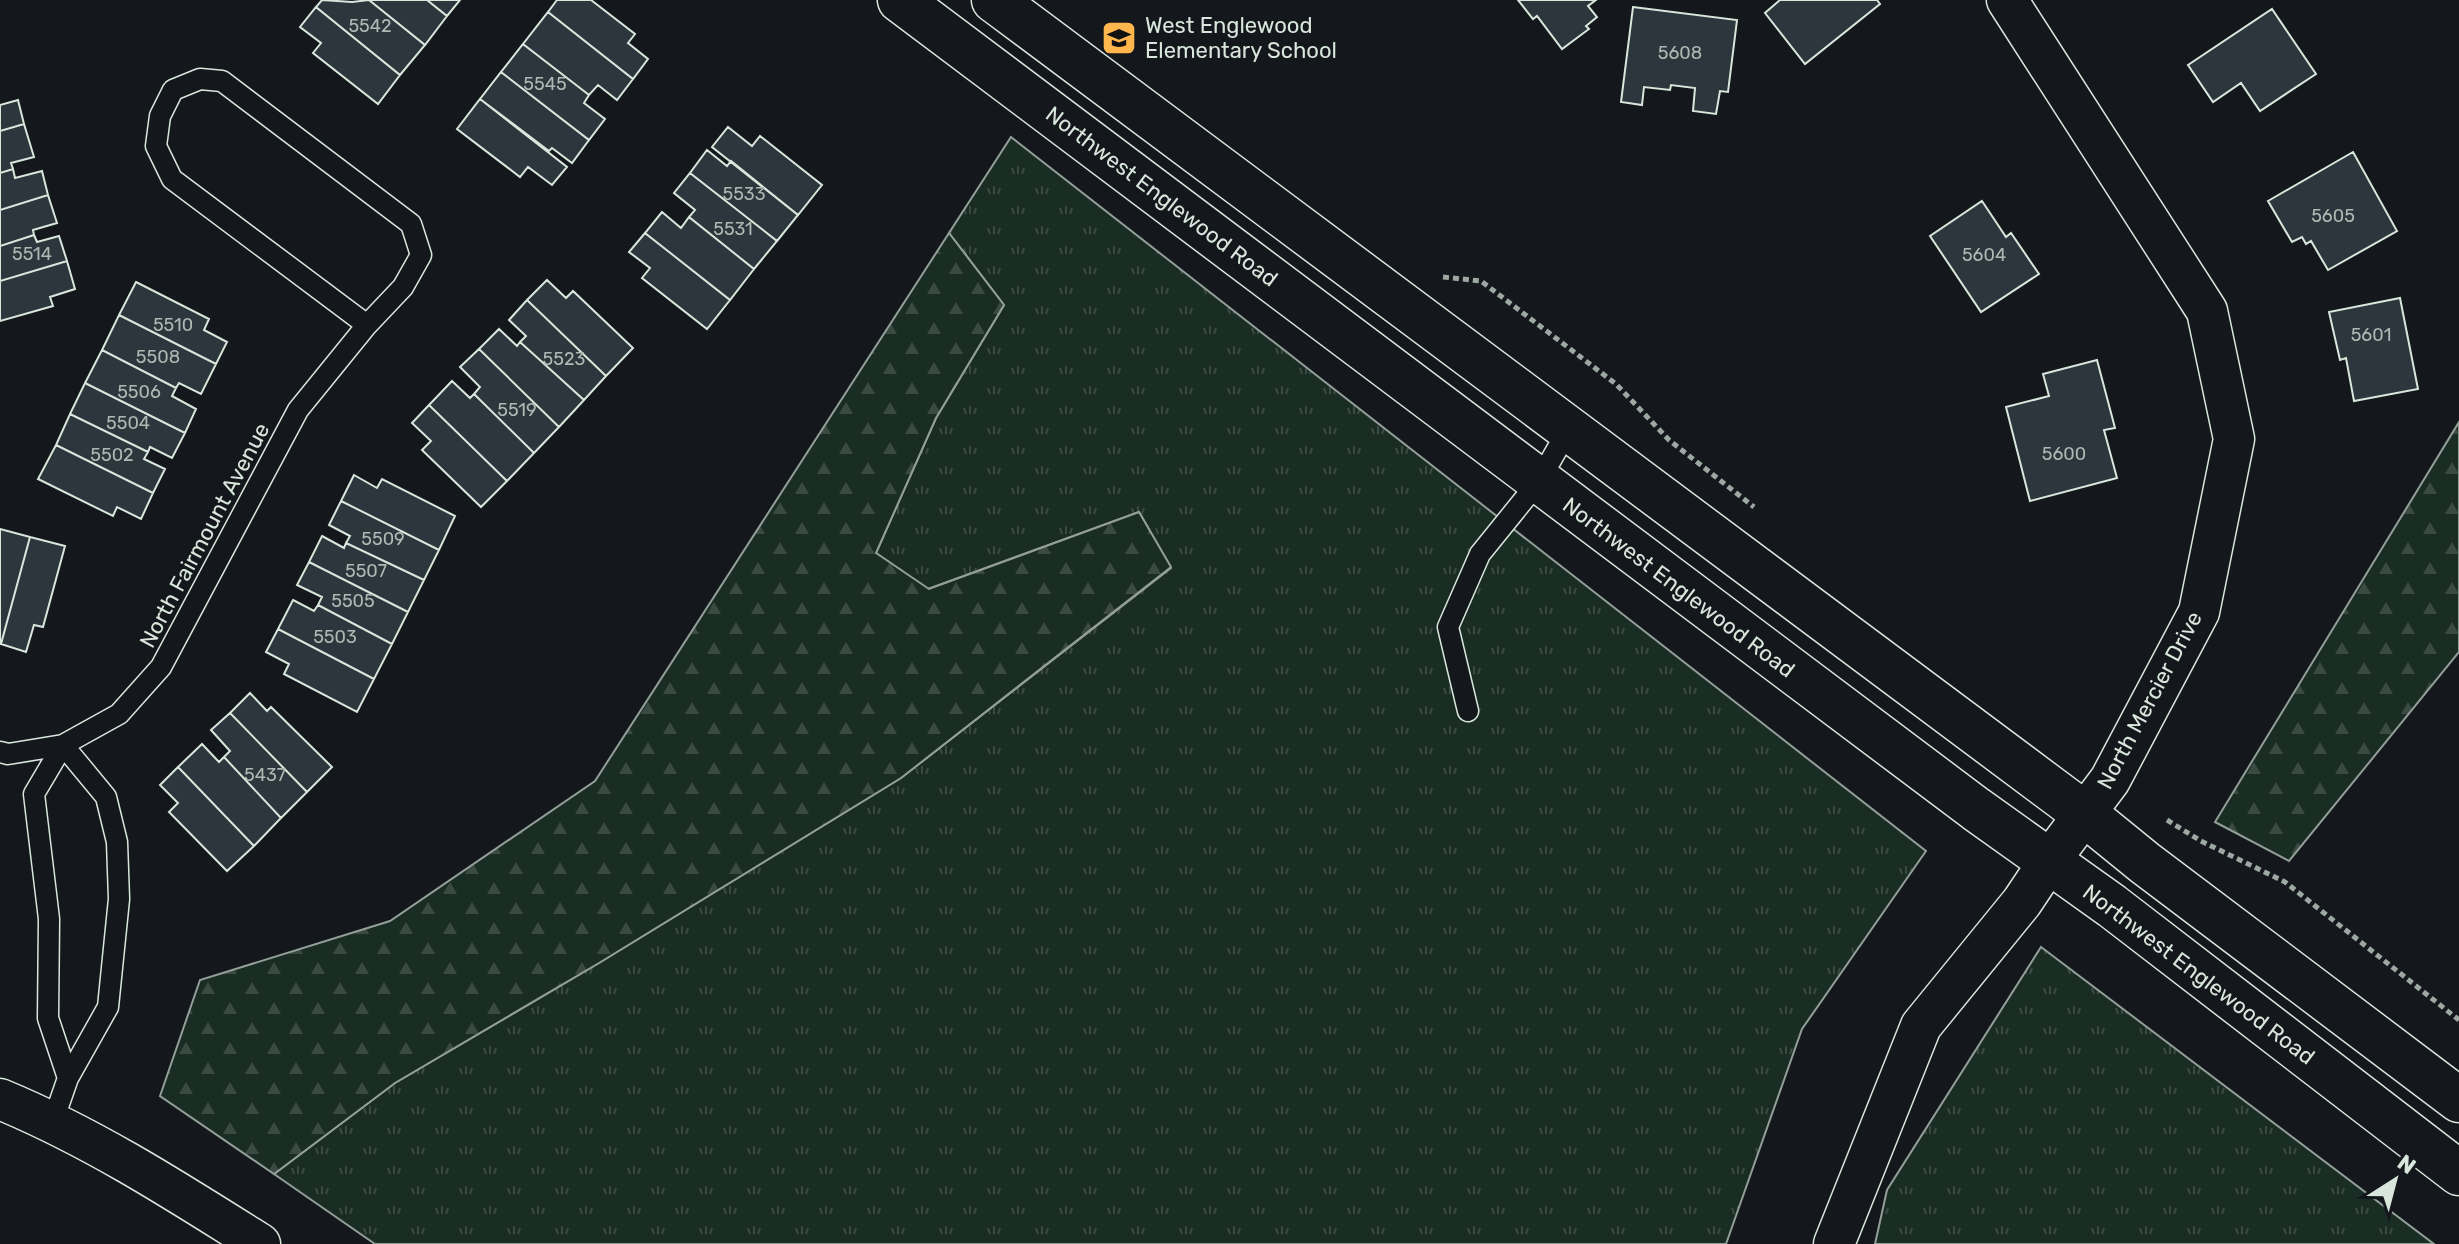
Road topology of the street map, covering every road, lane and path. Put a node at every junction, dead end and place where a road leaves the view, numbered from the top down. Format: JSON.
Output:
{"nodes":[{"id":1,"x":900,"y":0,"type":"edge"},
{"id":2,"x":994,"y":0,"type":"edge"},
{"id":3,"x":2007,"y":0,"type":"edge"},
{"id":4,"x":367,"y":325,"type":"junction"},
{"id":5,"x":1568,"y":430,"type":"junction"},
{"id":6,"x":1539,"y":481,"type":"junction"},
{"id":7,"x":1468,"y":711,"type":"dead end"},
{"id":8,"x":63,"y":745,"type":"junction"},
{"id":9,"x":0,"y":752,"type":"edge"},
{"id":10,"x":2157,"y":813,"type":"dead end"},
{"id":11,"x":2086,"y":815,"type":"junction"},
{"id":12,"x":2050,"y":860,"type":"junction"},
{"id":13,"x":2459,"y":1020,"type":"edge"},
{"id":14,"x":68,"y":1078,"type":"junction"},
{"id":15,"x":0,"y":1099,"type":"edge"},
{"id":16,"x":2459,"y":1100,"type":"edge"},
{"id":17,"x":53,"y":1121,"type":"junction"},
{"id":18,"x":2459,"y":1173,"type":"edge"},
{"id":19,"x":260,"y":1244,"type":"edge"},
{"id":20,"x":1834,"y":1244,"type":"edge"}],
"edges":[{"from":1,"to":6,"type":"main road","name":"Northwest Englewood Road"},
{"from":2,"to":5,"type":"main road"},
{"from":3,"to":11,"type":"street","name":"North Mercier Drive"},
{"from":4,"to":4,"type":"lane","name":"North Fairmount Avenue"},
{"from":4,"to":8,"type":"lane","name":"North Fairmount Avenue"},
{"from":5,"to":6,"type":"lane"},
{"from":5,"to":11,"type":"main road"},
{"from":6,"to":7,"type":"lane"},
{"from":6,"to":12,"type":"main road","name":"Northwest Englewood Road"},
{"from":8,"to":9,"type":"lane","name":"North Fairmount Avenue"},
{"from":8,"to":14,"type":"lane"},
{"from":8,"to":14,"type":"lane"},
{"from":10,"to":13,"type":"path"},
{"from":11,"to":12,"type":"street","name":"North Mercier Drive"},
{"from":11,"to":16,"type":"main road"},
{"from":12,"to":18,"type":"main road","name":"Northwest Englewood Road"},
{"from":12,"to":20,"type":"street","name":"North Mercier Drive"},
{"from":14,"to":17,"type":"lane"},
{"from":15,"to":17,"type":"street"},
{"from":17,"to":19,"type":"street"}]}
